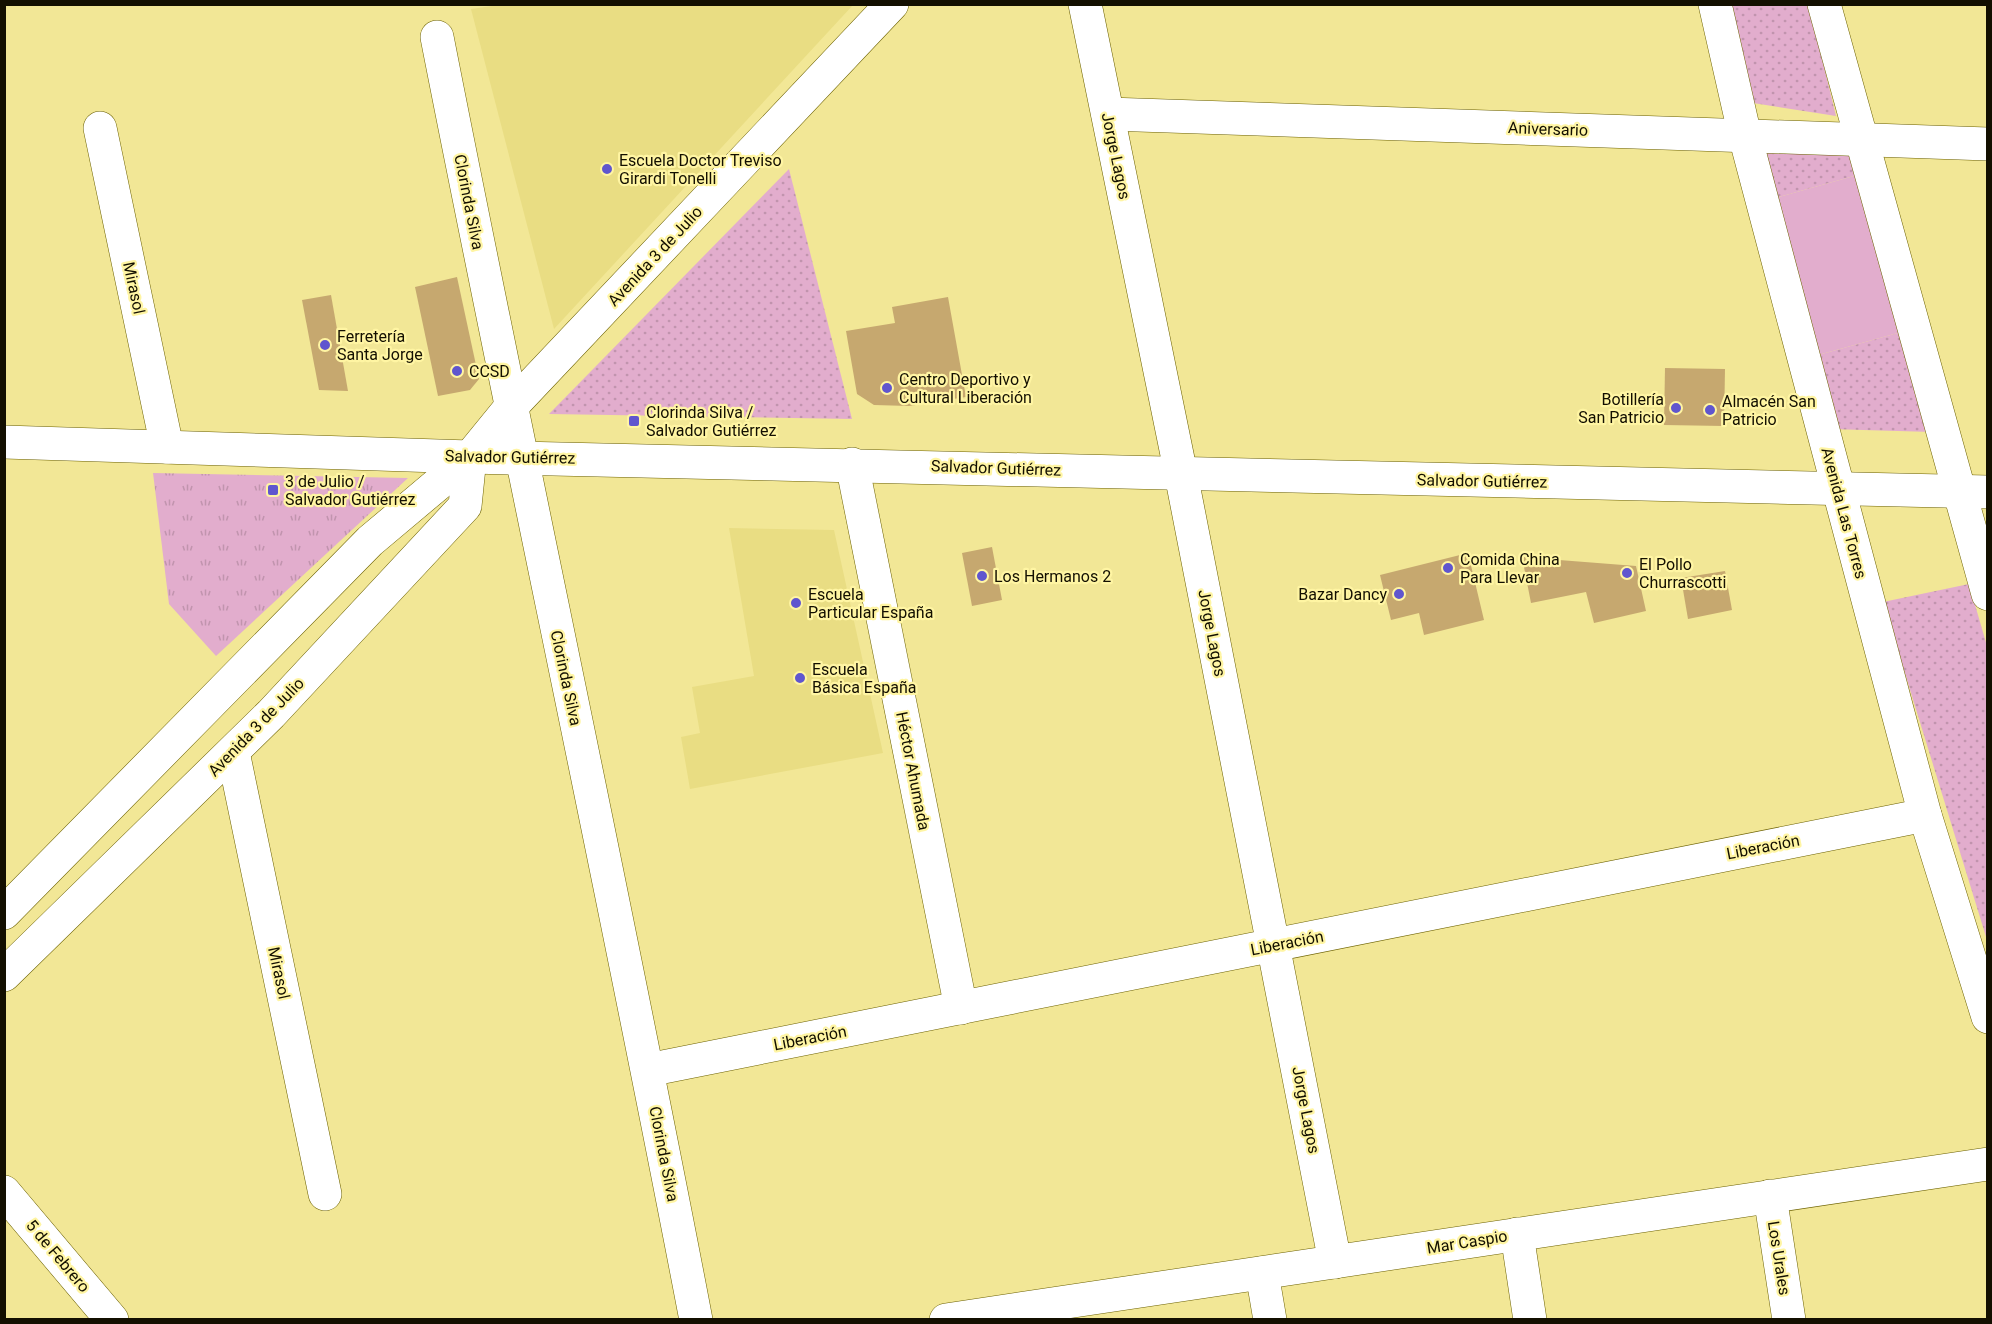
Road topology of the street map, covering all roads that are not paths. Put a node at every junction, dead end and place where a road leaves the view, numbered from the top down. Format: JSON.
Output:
{"nodes":[{"id":1,"x":892,"y":4,"type":"edge"},
{"id":2,"x":1085,"y":4,"type":"edge"},
{"id":3,"x":1715,"y":4,"type":"edge"},
{"id":4,"x":1824,"y":4,"type":"edge"},
{"id":5,"x":437,"y":37,"type":"dead end"},
{"id":6,"x":1108,"y":114,"type":"junction"},
{"id":7,"x":100,"y":128,"type":"dead end"},
{"id":8,"x":1745,"y":136,"type":"junction"},
{"id":9,"x":1860,"y":140,"type":"junction"},
{"id":10,"x":1988,"y":144,"type":"edge"},
{"id":11,"x":510,"y":408,"type":"junction"},
{"id":12,"x":4,"y":442,"type":"edge"},
{"id":13,"x":167,"y":447,"type":"junction"},
{"id":14,"x":470,"y":457,"type":"junction"},
{"id":15,"x":520,"y":457,"type":"junction"},
{"id":16,"x":852,"y":464,"type":"junction"},
{"id":17,"x":1181,"y":474,"type":"junction"},
{"id":18,"x":1838,"y":489,"type":"junction"},
{"id":19,"x":1973,"y":492,"type":"edge"},
{"id":20,"x":1988,"y":594,"type":"edge"},
{"id":21,"x":233,"y":752,"type":"junction"},
{"id":22,"x":1925,"y":815,"type":"junction"},
{"id":23,"x":4,"y":913,"type":"edge"},
{"id":24,"x":1274,"y":945,"type":"junction"},
{"id":25,"x":4,"y":975,"type":"edge"},
{"id":26,"x":961,"y":1008,"type":"junction"},
{"id":27,"x":1988,"y":1017,"type":"edge"},
{"id":28,"x":648,"y":1070,"type":"junction"},
{"id":29,"x":1988,"y":1164,"type":"edge"},
{"id":30,"x":4,"y":1192,"type":"edge"},
{"id":31,"x":325,"y":1194,"type":"dead end"},
{"id":32,"x":1770,"y":1196,"type":"junction"},
{"id":33,"x":1517,"y":1234,"type":"junction"},
{"id":34,"x":1335,"y":1262,"type":"junction"},
{"id":35,"x":1262,"y":1273,"type":"junction"},
{"id":36,"x":105,"y":1315,"type":"edge"},
{"id":37,"x":1010,"y":1315,"type":"edge"},
{"id":38,"x":696,"y":1320,"type":"edge"},
{"id":39,"x":946,"y":1320,"type":"edge"},
{"id":40,"x":1270,"y":1320,"type":"edge"},
{"id":41,"x":1530,"y":1320,"type":"edge"},
{"id":42,"x":1789,"y":1320,"type":"edge"}],
"edges":[{"from":1,"to":11,"type":"street","name":"Avenida 3 de Julio"},
{"from":2,"to":6,"type":"street","name":"Jorge Lagos"},
{"from":3,"to":8,"type":"street","name":"Avenida Las Torres"},
{"from":4,"to":9,"type":"street"},
{"from":5,"to":11,"type":"street","name":"Clorinda Silva"},
{"from":6,"to":8,"type":"street","name":"Aniversario"},
{"from":6,"to":17,"type":"street","name":"Jorge Lagos"},
{"from":7,"to":13,"type":"street","name":"Mirasol"},
{"from":8,"to":9,"type":"street","name":"Aniversario"},
{"from":8,"to":18,"type":"street","name":"Avenida Las Torres"},
{"from":9,"to":10,"type":"street","name":"Aniversario"},
{"from":9,"to":19,"type":"street"},
{"from":11,"to":14,"type":"street","name":"Avenida 3 de Julio"},
{"from":11,"to":15,"type":"street","name":"Clorinda Silva"},
{"from":12,"to":13,"type":"street","name":"Salvador Gutiérrez"},
{"from":13,"to":14,"type":"street","name":"Salvador Gutiérrez"},
{"from":14,"to":15,"type":"street","name":"Salvador Gutiérrez"},
{"from":14,"to":21,"type":"street","name":"Avenida 3 de Julio"},
{"from":14,"to":23,"type":"street","name":"Avenida 3 de Julio"},
{"from":15,"to":16,"type":"street","name":"Salvador Gutiérrez"},
{"from":15,"to":28,"type":"street","name":"Clorinda Silva"},
{"from":16,"to":17,"type":"street","name":"Salvador Gutiérrez"},
{"from":16,"to":26,"type":"street","name":"Héctor Ahumada"},
{"from":17,"to":18,"type":"street","name":"Salvador Gutiérrez"},
{"from":17,"to":24,"type":"street","name":"Jorge Lagos"},
{"from":18,"to":19,"type":"street","name":"Salvador Gutiérrez"},
{"from":18,"to":22,"type":"street","name":"Avenida Las Torres"},
{"from":19,"to":20,"type":"street"},
{"from":21,"to":25,"type":"street","name":"Avenida 3 de Julio"},
{"from":21,"to":31,"type":"street","name":"Mirasol"},
{"from":22,"to":24,"type":"street","name":"Liberación"},
{"from":22,"to":27,"type":"street","name":"Avenida Las Torres"},
{"from":24,"to":26,"type":"street","name":"Liberación"},
{"from":24,"to":34,"type":"street","name":"Jorge Lagos"},
{"from":26,"to":28,"type":"street","name":"Liberación"},
{"from":28,"to":38,"type":"street","name":"Clorinda Silva"},
{"from":29,"to":32,"type":"street","name":"Mar Caspio"},
{"from":30,"to":36,"type":"street","name":"5 de Febrero"},
{"from":32,"to":33,"type":"street","name":"Mar Caspio"},
{"from":32,"to":42,"type":"street","name":"Los Urales"},
{"from":33,"to":34,"type":"street","name":"Mar Caspio"},
{"from":33,"to":41,"type":"street"},
{"from":34,"to":35,"type":"street","name":"Mar Caspio"},
{"from":35,"to":37,"type":"street","name":"Mar Caspio"},
{"from":35,"to":40,"type":"street"},
{"from":37,"to":39,"type":"street","name":"Mar Caspio"}]}
